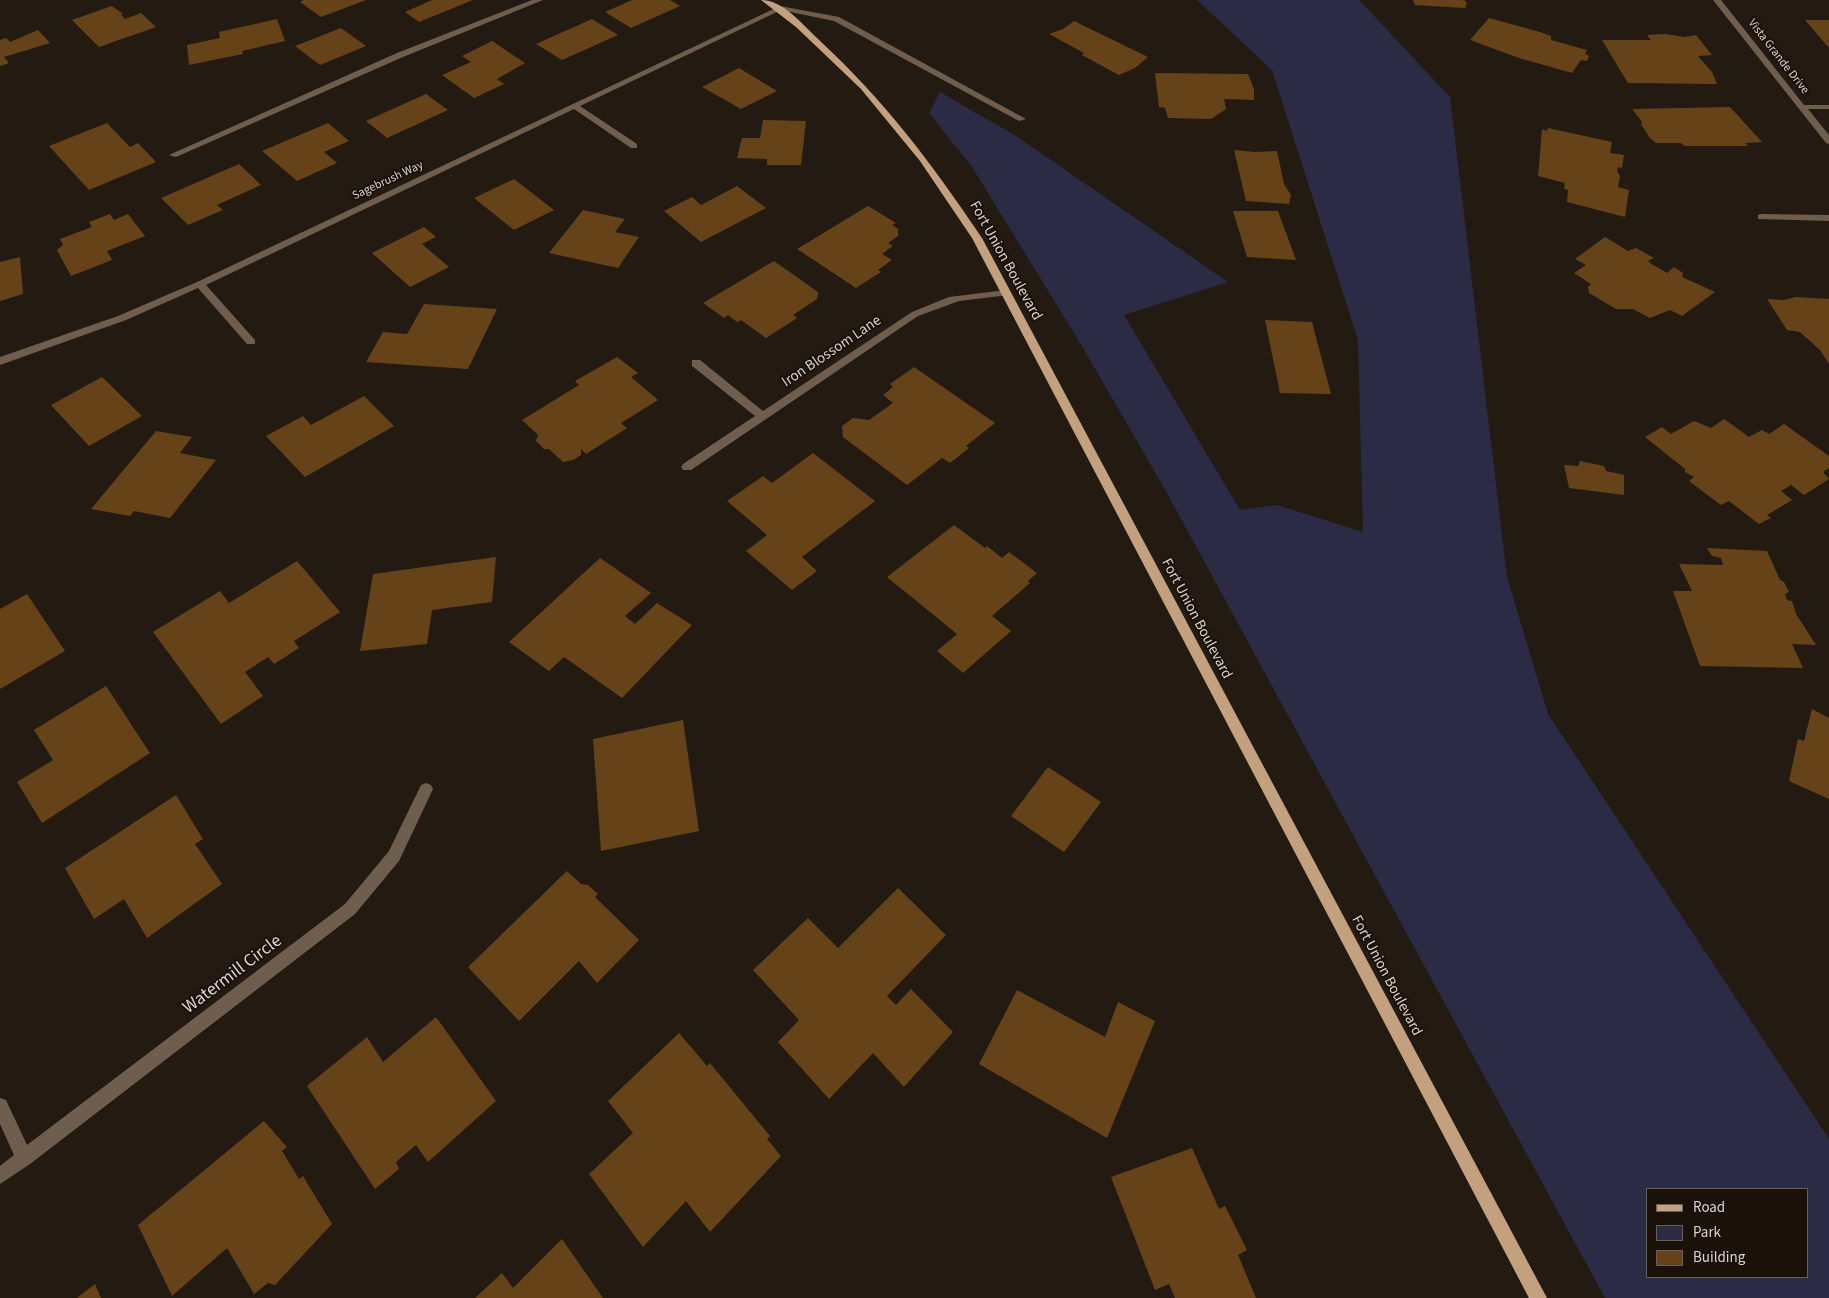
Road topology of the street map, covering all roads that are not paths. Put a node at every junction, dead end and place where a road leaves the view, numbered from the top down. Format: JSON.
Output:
{"nodes":[{"id":1,"x":538,"y":0,"type":"edge"},
{"id":2,"x":765,"y":0,"type":"edge"},
{"id":3,"x":1717,"y":0,"type":"edge"},
{"id":4,"x":780,"y":8,"type":"junction"},
{"id":5,"x":574,"y":106,"type":"junction"},
{"id":6,"x":1801,"y":107,"type":"junction"},
{"id":7,"x":1829,"y":107,"type":"edge"},
{"id":8,"x":1022,"y":119,"type":"dead end"},
{"id":9,"x":1829,"y":141,"type":"edge"},
{"id":10,"x":634,"y":146,"type":"dead end"},
{"id":11,"x":173,"y":155,"type":"dead end"},
{"id":12,"x":1761,"y":216,"type":"dead end"},
{"id":13,"x":1829,"y":218,"type":"edge"},
{"id":14,"x":200,"y":284,"type":"junction"},
{"id":15,"x":1006,"y":293,"type":"junction"},
{"id":16,"x":252,"y":342,"type":"dead end"},
{"id":17,"x":0,"y":361,"type":"edge"},
{"id":18,"x":696,"y":363,"type":"dead end"},
{"id":19,"x":764,"y":416,"type":"junction"},
{"id":20,"x":687,"y":467,"type":"dead end"},
{"id":21,"x":426,"y":789,"type":"dead end"},
{"id":22,"x":0,"y":1106,"type":"edge"},
{"id":23,"x":24,"y":1158,"type":"junction"},
{"id":24,"x":0,"y":1176,"type":"edge"},
{"id":25,"x":1538,"y":1298,"type":"edge"}],
"edges":[{"from":1,"to":11,"type":"street"},
{"from":2,"to":4,"type":"main road","name":"Fort Union Boulevard"},
{"from":3,"to":6,"type":"street","name":"Vista Grande Drive"},
{"from":4,"to":5,"type":"street","name":"Sagebrush Way"},
{"from":4,"to":8,"type":"street"},
{"from":4,"to":15,"type":"main road","name":"Fort Union Boulevard"},
{"from":5,"to":10,"type":"street"},
{"from":5,"to":14,"type":"street","name":"Sagebrush Way"},
{"from":6,"to":7,"type":"street","name":"Vista Grande Drive"},
{"from":6,"to":9,"type":"street"},
{"from":12,"to":13,"type":"street"},
{"from":14,"to":16,"type":"street"},
{"from":14,"to":17,"type":"street","name":"Sagebrush Way"},
{"from":15,"to":19,"type":"street","name":"Iron Blossom Lane"},
{"from":15,"to":25,"type":"main road","name":"Fort Union Boulevard"},
{"from":18,"to":19,"type":"street"},
{"from":19,"to":20,"type":"street","name":"Iron Blossom Lane"},
{"from":21,"to":23,"type":"street","name":"Watermill Circle"},
{"from":22,"to":23,"type":"street"},
{"from":23,"to":24,"type":"street","name":"Watermill Circle"}]}
